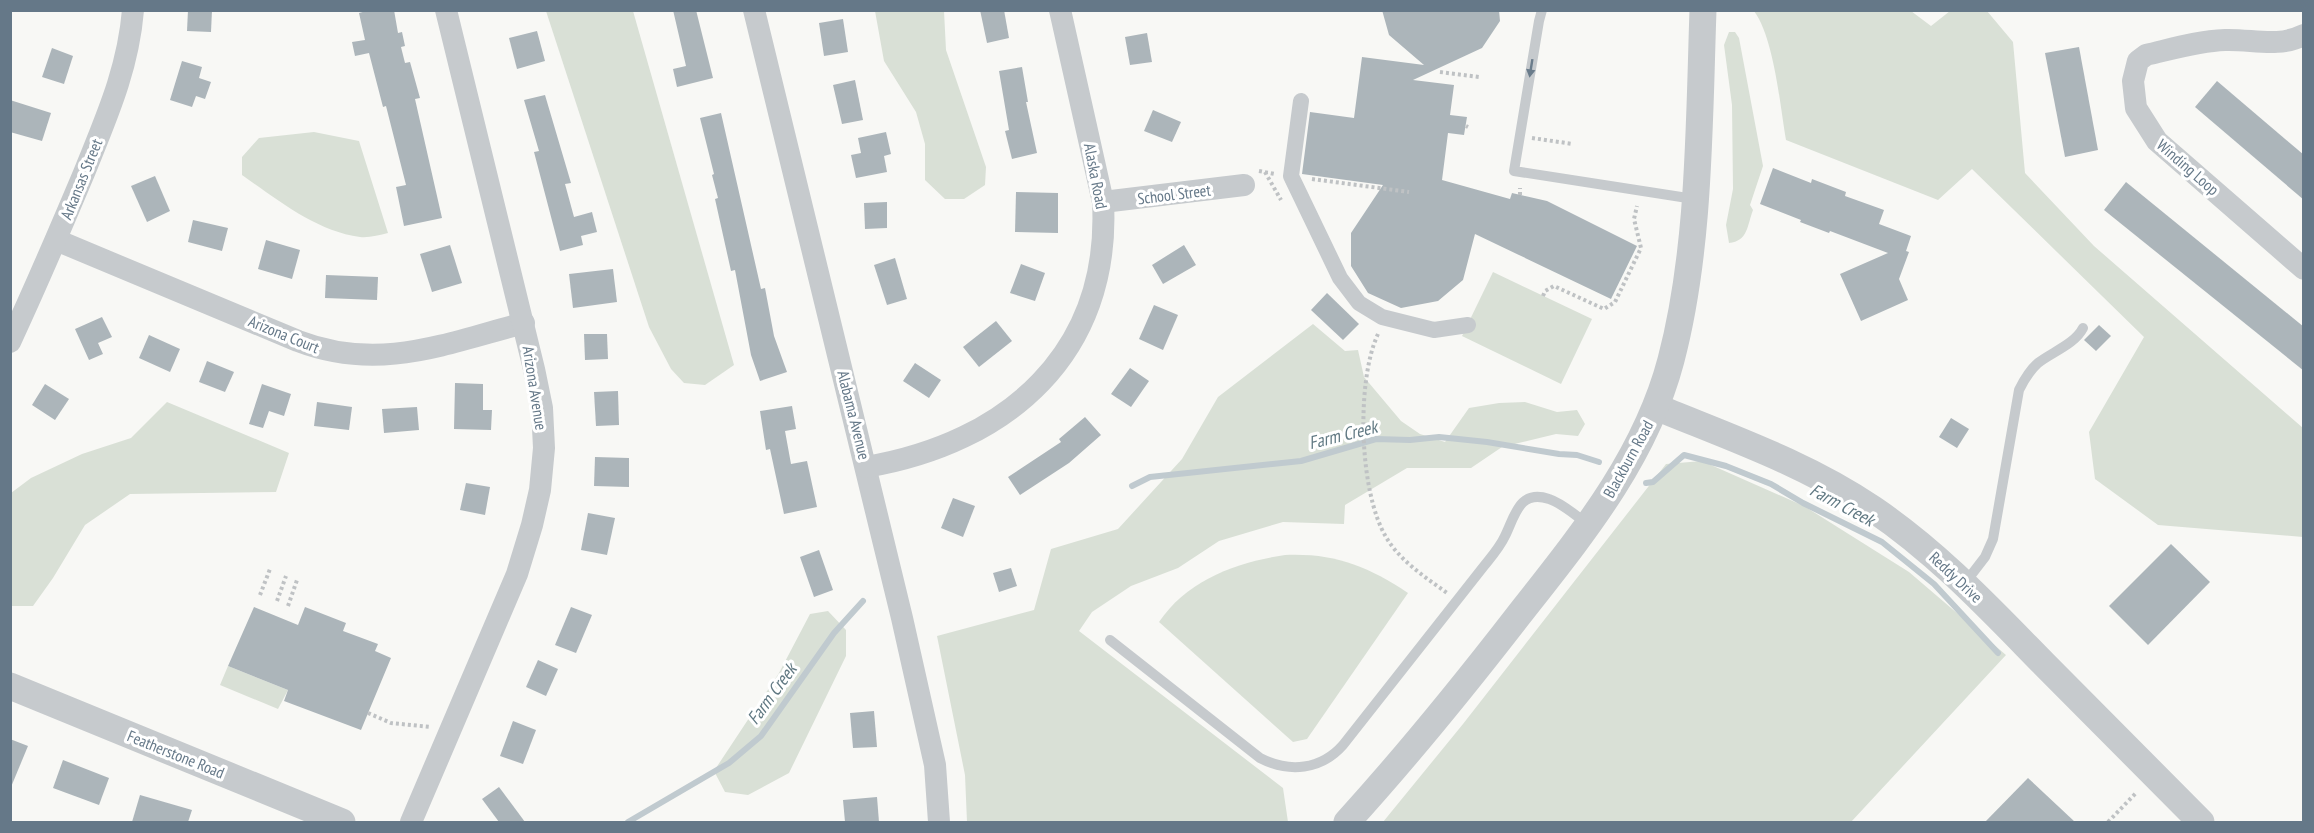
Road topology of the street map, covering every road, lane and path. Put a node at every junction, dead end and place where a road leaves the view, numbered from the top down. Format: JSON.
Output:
{"nodes":[{"id":1,"x":134,"y":10,"type":"edge"},
{"id":2,"x":446,"y":10,"type":"edge"},
{"id":3,"x":754,"y":10,"type":"edge"},
{"id":4,"x":1060,"y":10,"type":"edge"},
{"id":5,"x":1542,"y":10,"type":"edge"},
{"id":6,"x":1703,"y":10,"type":"edge"},
{"id":7,"x":2304,"y":35,"type":"edge"},
{"id":8,"x":1440,"y":72,"type":"dead end"},
{"id":9,"x":1479,"y":77,"type":"dead end"},
{"id":10,"x":1301,"y":101,"type":"dead end"},
{"id":11,"x":1520,"y":136,"type":"junction"},
{"id":12,"x":1573,"y":144,"type":"dead end"},
{"id":13,"x":1291,"y":176,"type":"junction"},
{"id":14,"x":1246,"y":177,"type":"joint"},
{"id":15,"x":1520,"y":188,"type":"dead end"},
{"id":16,"x":1409,"y":192,"type":"dead end"},
{"id":17,"x":1520,"y":195,"type":"dead end"},
{"id":18,"x":1694,"y":199,"type":"junction"},
{"id":19,"x":1103,"y":202,"type":"junction"},
{"id":20,"x":1637,"y":206,"type":"dead end"},
{"id":21,"x":56,"y":240,"type":"junction"},
{"id":22,"x":2304,"y":269,"type":"edge"},
{"id":23,"x":1543,"y":296,"type":"dead end"},
{"id":24,"x":1385,"y":319,"type":"junction"},
{"id":25,"x":524,"y":323,"type":"junction"},
{"id":26,"x":1468,"y":325,"type":"dead end"},
{"id":27,"x":2083,"y":328,"type":"dead end"},
{"id":28,"x":10,"y":342,"type":"edge"},
{"id":29,"x":1656,"y":407,"type":"junction"},
{"id":30,"x":866,"y":467,"type":"junction"},
{"id":31,"x":1589,"y":525,"type":"junction"},
{"id":32,"x":270,"y":569,"type":"dead end"},
{"id":33,"x":286,"y":576,"type":"dead end"},
{"id":34,"x":297,"y":580,"type":"dead end"},
{"id":35,"x":1965,"y":583,"type":"junction"},
{"id":36,"x":260,"y":595,"type":"dead end"},
{"id":37,"x":277,"y":601,"type":"dead end"},
{"id":38,"x":1457,"y":601,"type":"junction"},
{"id":39,"x":288,"y":606,"type":"dead end"},
{"id":40,"x":1110,"y":640,"type":"dead end"},
{"id":41,"x":10,"y":686,"type":"edge"},
{"id":42,"x":368,"y":713,"type":"dead end"},
{"id":43,"x":431,"y":727,"type":"dead end"},
{"id":44,"x":2136,"y":793,"type":"dead end"},
{"id":45,"x":342,"y":822,"type":"edge"},
{"id":46,"x":411,"y":822,"type":"edge"},
{"id":47,"x":939,"y":822,"type":"edge"},
{"id":48,"x":1347,"y":822,"type":"edge"},
{"id":49,"x":2108,"y":822,"type":"edge"},
{"id":50,"x":2201,"y":822,"type":"edge"}],
"edges":[{"from":1,"to":21,"type":"street","name":"Arkansas Street"},
{"from":2,"to":25,"type":"street","name":"Arizona Avenue"},
{"from":3,"to":30,"type":"street","name":"Alabama Avenue"},
{"from":4,"to":19,"type":"street","name":"Alaska Road"},
{"from":5,"to":11,"type":"lane","one_way":true},
{"from":6,"to":18,"type":"street","name":"Blackburn Road"},
{"from":7,"to":22,"type":"street","name":"Winding Loop"},
{"from":8,"to":9,"type":"path"},
{"from":10,"to":13,"type":"street"},
{"from":11,"to":12,"type":"path"},
{"from":11,"to":18,"type":"lane"},
{"from":13,"to":14,"type":"path"},
{"from":13,"to":16,"type":"path"},
{"from":13,"to":24,"type":"street"},
{"from":14,"to":19,"type":"street","name":"School Street"},
{"from":15,"to":17,"type":"path"},
{"from":18,"to":29,"type":"street","name":"Blackburn Road"},
{"from":19,"to":30,"type":"street","name":"Alaska Road"},
{"from":20,"to":23,"type":"path"},
{"from":21,"to":25,"type":"street","name":"Arizona Court"},
{"from":21,"to":28,"type":"street","name":"Arkansas Street"},
{"from":24,"to":26,"type":"street"},
{"from":24,"to":38,"type":"path"},
{"from":25,"to":46,"type":"street","name":"Arizona Avenue"},
{"from":27,"to":35,"type":"lane"},
{"from":29,"to":31,"type":"street","name":"Blackburn Road"},
{"from":29,"to":35,"type":"street","name":"Reddy Drive"},
{"from":30,"to":47,"type":"street","name":"Alabama Avenue"},
{"from":31,"to":38,"type":"lane"},
{"from":31,"to":48,"type":"street","name":"Blackburn Road"},
{"from":32,"to":36,"type":"path"},
{"from":33,"to":37,"type":"path"},
{"from":34,"to":39,"type":"path"},
{"from":35,"to":50,"type":"street","name":"Reddy Drive"},
{"from":38,"to":40,"type":"lane"},
{"from":41,"to":45,"type":"street","name":"Featherstone Road"},
{"from":42,"to":43,"type":"path"},
{"from":44,"to":49,"type":"path"}]}
